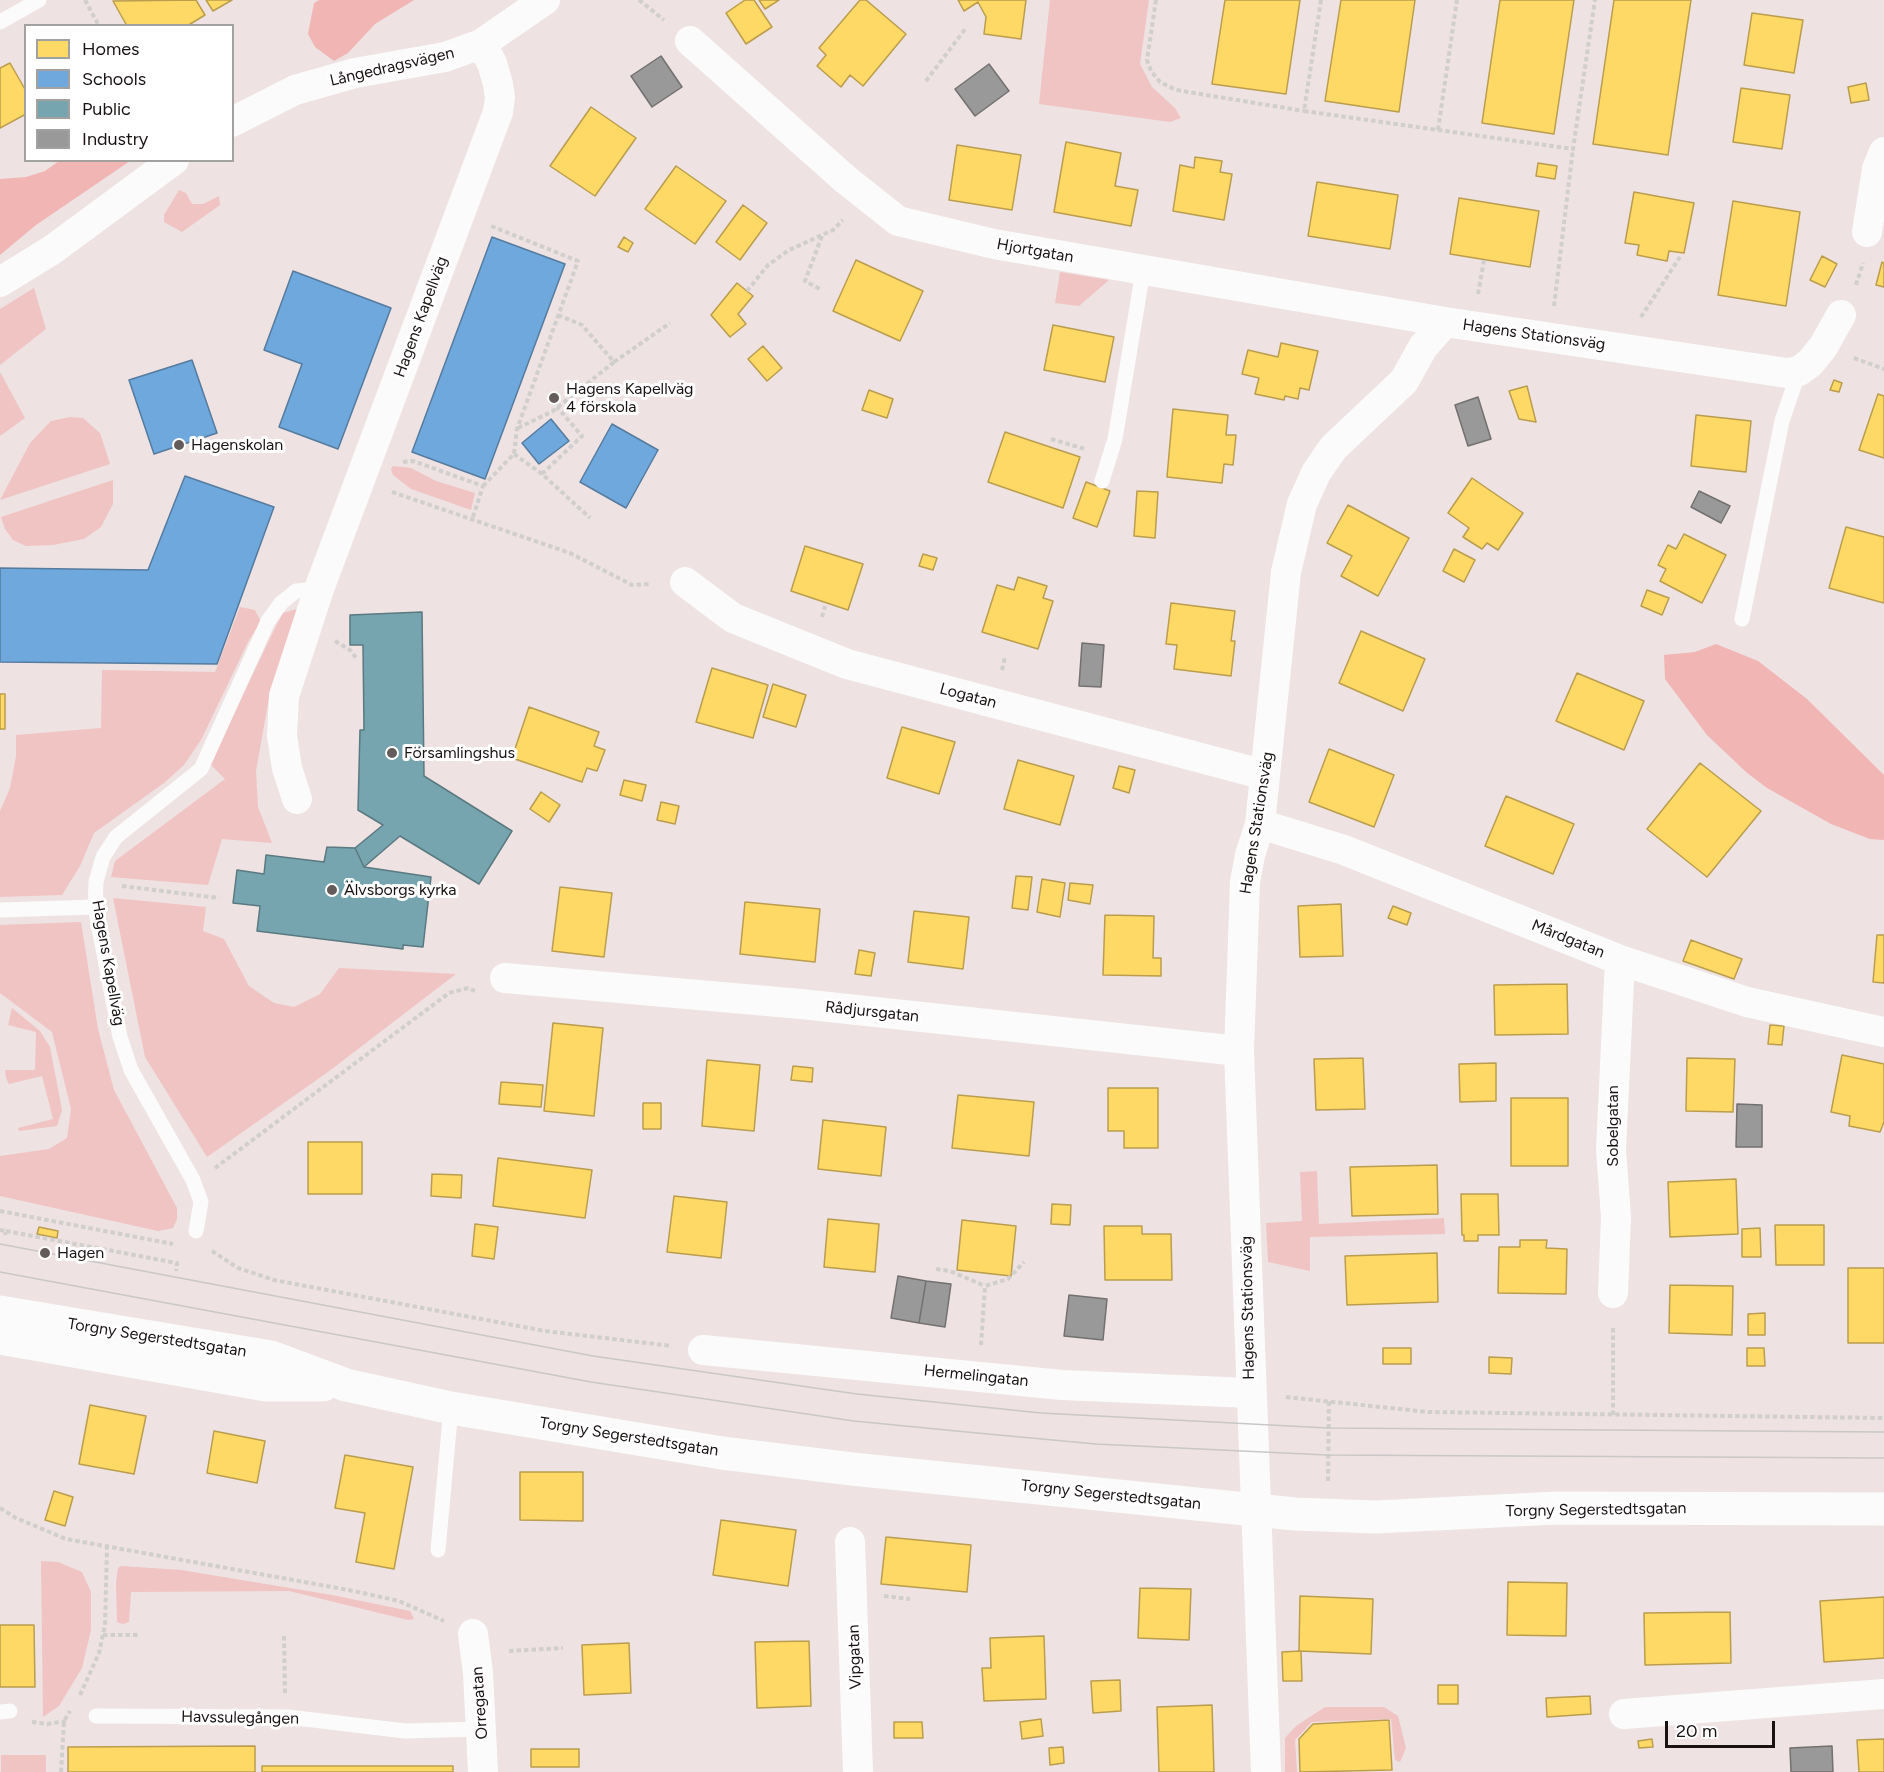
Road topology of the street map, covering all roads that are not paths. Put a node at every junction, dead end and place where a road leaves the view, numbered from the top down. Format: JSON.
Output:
{"nodes":[{"id":1,"x":39,"y":0,"type":"edge"},
{"id":2,"x":545,"y":0,"type":"edge"},
{"id":3,"x":0,"y":22,"type":"edge"},
{"id":4,"x":690,"y":41,"type":"dead end"},
{"id":5,"x":481,"y":44,"type":"junction"},
{"id":6,"x":234,"y":121,"type":"edge"},
{"id":7,"x":1884,"y":152,"type":"edge"},
{"id":8,"x":171,"y":162,"type":"edge"},
{"id":9,"x":1867,"y":232,"type":"road end"},
{"id":10,"x":1143,"y":271,"type":"junction"},
{"id":11,"x":0,"y":282,"type":"edge"},
{"id":12,"x":1841,"y":315,"type":"road end"},
{"id":13,"x":1445,"y":322,"type":"junction"},
{"id":14,"x":1799,"y":371,"type":"junction"},
{"id":15,"x":1102,"y":481,"type":"dead end"},
{"id":16,"x":685,"y":582,"type":"road end"},
{"id":17,"x":319,"y":589,"type":"junction"},
{"id":18,"x":1742,"y":619,"type":"dead end"},
{"id":19,"x":1265,"y":775,"type":"junction"},
{"id":20,"x":297,"y":799,"type":"dead end"},
{"id":21,"x":1260,"y":824,"type":"junction"},
{"id":22,"x":95,"y":907,"type":"junction"},
{"id":23,"x":0,"y":910,"type":"edge"},
{"id":24,"x":1620,"y":960,"type":"junction"},
{"id":25,"x":494,"y":986,"type":"road end"},
{"id":26,"x":1884,"y":1032,"type":"edge"},
{"id":27,"x":1239,"y":1051,"type":"junction"},
{"id":28,"x":196,"y":1231,"type":"road end"},
{"id":29,"x":1613,"y":1293,"type":"road end"},
{"id":30,"x":0,"y":1312,"type":"edge"},
{"id":31,"x":0,"y":1338,"type":"edge"},
{"id":32,"x":703,"y":1350,"type":"road end"},
{"id":33,"x":346,"y":1385,"type":"junction"},
{"id":34,"x":1250,"y":1393,"type":"junction"},
{"id":35,"x":452,"y":1408,"type":"junction"},
{"id":36,"x":1884,"y":1509,"type":"edge"},
{"id":37,"x":1256,"y":1511,"type":"junction"},
{"id":38,"x":850,"y":1542,"type":"dead end"},
{"id":39,"x":438,"y":1550,"type":"dead end"},
{"id":40,"x":473,"y":1634,"type":"road end"},
{"id":41,"x":1884,"y":1694,"type":"edge"},
{"id":42,"x":1624,"y":1714,"type":"dead end"},
{"id":43,"x":96,"y":1716,"type":"road end"},
{"id":44,"x":483,"y":1729,"type":"junction"},
{"id":45,"x":483,"y":1772,"type":"edge"},
{"id":46,"x":858,"y":1772,"type":"edge"},
{"id":47,"x":1266,"y":1772,"type":"edge"}],
"edges":[{"from":1,"to":3,"type":"lane"},
{"from":2,"to":5,"type":"street","name":"Långedragsvägen"},
{"from":4,"to":10,"type":"street","name":"Hjortgatan"},
{"from":5,"to":6,"type":"street","name":"Långedragsvägen"},
{"from":5,"to":17,"type":"street","name":"Hagens Kapellväg"},
{"from":7,"to":9,"type":"street"},
{"from":8,"to":11,"type":"street"},
{"from":10,"to":13,"type":"street","name":"Hjortgatan"},
{"from":10,"to":15,"type":"lane"},
{"from":12,"to":14,"type":"street"},
{"from":13,"to":14,"type":"street","name":"Hagens Stationsväg"},
{"from":13,"to":19,"type":"street","name":"Hagens Stationsväg"},
{"from":14,"to":18,"type":"lane"},
{"from":16,"to":19,"type":"street","name":"Logatan"},
{"from":17,"to":20,"type":"street","name":"Hagens Kapellväg"},
{"from":17,"to":22,"type":"lane","name":"Hagens Kapellväg"},
{"from":19,"to":21,"type":"street","name":"Hagens Stationsväg"},
{"from":21,"to":24,"type":"street","name":"Mårdgatan"},
{"from":21,"to":27,"type":"street","name":"Hagens Stationsväg"},
{"from":22,"to":23,"type":"lane"},
{"from":22,"to":28,"type":"lane","name":"Hagens Kapellväg"},
{"from":24,"to":26,"type":"street","name":"Mårdgatan"},
{"from":24,"to":29,"type":"street","name":"Sobelgatan"},
{"from":25,"to":27,"type":"street","name":"Rådjursgatan"},
{"from":27,"to":34,"type":"street","name":"Hagens Stationsväg"},
{"from":30,"to":33,"type":"street","name":"Torgny Segerstedtsgatan"},
{"from":31,"to":33,"type":"street","name":"Torgny Segerstedtsgatan"},
{"from":32,"to":34,"type":"street","name":"Hermelingatan"},
{"from":33,"to":35,"type":"street","name":"Torgny Segerstedtsgatan"},
{"from":34,"to":37,"type":"street","name":"Hagens Stationsväg"},
{"from":35,"to":37,"type":"street","name":"Torgny Segerstedtsgatan"},
{"from":35,"to":39,"type":"lane"},
{"from":36,"to":37,"type":"street","name":"Torgny Segerstedtsgatan"},
{"from":37,"to":47,"type":"street","name":"Hagens Stationsväg"},
{"from":38,"to":46,"type":"street","name":"Vipgatan"},
{"from":40,"to":44,"type":"street","name":"Orregatan"},
{"from":41,"to":42,"type":"street"},
{"from":43,"to":44,"type":"lane","name":"Havssulegången"},
{"from":44,"to":45,"type":"street","name":"Orregatan"}]}
